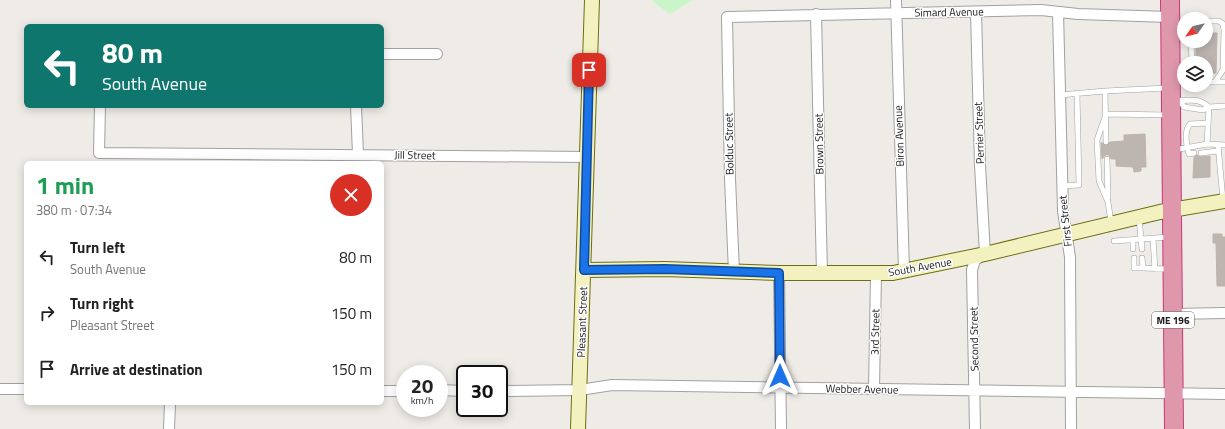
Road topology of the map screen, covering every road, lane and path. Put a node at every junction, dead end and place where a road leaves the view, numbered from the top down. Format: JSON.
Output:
{"nodes":[{"id":1,"x":592,"y":0,"type":"edge"},
{"id":2,"x":896,"y":0,"type":"edge"},
{"id":3,"x":1170,"y":9,"type":"edge"},
{"id":4,"x":976,"y":12,"type":"junction"},
{"id":5,"x":1058,"y":12,"type":"junction"},
{"id":6,"x":895,"y":13,"type":"junction"},
{"id":7,"x":816,"y":14,"type":"junction"},
{"id":8,"x":727,"y":16,"type":"joint"},
{"id":9,"x":1213,"y":21,"type":"edge"},
{"id":10,"x":384,"y":54,"type":"edge"},
{"id":11,"x":437,"y":54,"type":"dead end"},
{"id":12,"x":1224,"y":71,"type":"edge"},
{"id":13,"x":1215,"y":82,"type":"joint"},
{"id":14,"x":1225,"y":82,"type":"edge"},
{"id":15,"x":1105,"y":91,"type":"junction"},
{"id":16,"x":1077,"y":93,"type":"junction"},
{"id":17,"x":1059,"y":95,"type":"junction"},
{"id":18,"x":1173,"y":101,"type":"junction"},
{"id":19,"x":1225,"y":106,"type":"edge"},
{"id":20,"x":1209,"y":107,"type":"junction"},
{"id":21,"x":100,"y":108,"type":"edge"},
{"id":22,"x":356,"y":108,"type":"edge"},
{"id":23,"x":1106,"y":114,"type":"junction"},
{"id":24,"x":1208,"y":123,"type":"junction"},
{"id":25,"x":1106,"y":142,"type":"dead end"},
{"id":26,"x":1206,"y":144,"type":"junction"},
{"id":27,"x":1225,"y":144,"type":"edge"},
{"id":28,"x":1218,"y":148,"type":"junction"},
{"id":29,"x":1179,"y":149,"type":"junction"},
{"id":30,"x":1201,"y":152,"type":"dead end"},
{"id":31,"x":1194,"y":153,"type":"dead end"},
{"id":32,"x":358,"y":154,"type":"junction"},
{"id":33,"x":586,"y":157,"type":"junction"},
{"id":34,"x":1107,"y":159,"type":"dead end"},
{"id":35,"x":1062,"y":186,"type":"junction"},
{"id":36,"x":1224,"y":201,"type":"edge"},
{"id":37,"x":1108,"y":202,"type":"junction"},
{"id":38,"x":1171,"y":210,"type":"junction"},
{"id":39,"x":1139,"y":217,"type":"junction"},
{"id":40,"x":1111,"y":224,"type":"junction"},
{"id":41,"x":1066,"y":235,"type":"junction"},
{"id":42,"x":1171,"y":237,"type":"junction"},
{"id":43,"x":1153,"y":239,"type":"junction"},
{"id":44,"x":1133,"y":240,"type":"junction"},
{"id":45,"x":1141,"y":240,"type":"junction"},
{"id":46,"x":1114,"y":242,"type":"dead end"},
{"id":47,"x":1133,"y":249,"type":"dead end"},
{"id":48,"x":1142,"y":249,"type":"dead end"},
{"id":49,"x":985,"y":254,"type":"junction"},
{"id":50,"x":1134,"y":258,"type":"dead end"},
{"id":51,"x":1142,"y":258,"type":"dead end"},
{"id":52,"x":1143,"y":268,"type":"junction"},
{"id":53,"x":1163,"y":269,"type":"junction"},
{"id":54,"x":584,"y":270,"type":"junction"},
{"id":55,"x":904,"y":271,"type":"junction"},
{"id":56,"x":734,"y":272,"type":"junction"},
{"id":57,"x":779,"y":273,"type":"junction"},
{"id":58,"x":822,"y":274,"type":"junction"},
{"id":59,"x":876,"y":274,"type":"junction"},
{"id":60,"x":1225,"y":313,"type":"edge"},
{"id":61,"x":1173,"y":314,"type":"junction"},
{"id":62,"x":780,"y":388,"type":"junction"},
{"id":63,"x":0,"y":389,"type":"edge"},
{"id":64,"x":24,"y":389,"type":"edge"},
{"id":65,"x":874,"y":389,"type":"junction"},
{"id":66,"x":580,"y":390,"type":"junction"},
{"id":67,"x":384,"y":391,"type":"edge"},
{"id":68,"x":396,"y":391,"type":"edge"},
{"id":69,"x":508,"y":391,"type":"edge"},
{"id":70,"x":974,"y":391,"type":"junction"},
{"id":71,"x":1072,"y":392,"type":"junction"},
{"id":72,"x":1174,"y":393,"type":"junction"},
{"id":73,"x":1225,"y":394,"type":"edge"},
{"id":74,"x":170,"y":405,"type":"edge"},
{"id":75,"x":169,"y":429,"type":"edge"},
{"id":76,"x":578,"y":429,"type":"edge"},
{"id":77,"x":781,"y":429,"type":"edge"},
{"id":78,"x":975,"y":429,"type":"edge"},
{"id":79,"x":1071,"y":429,"type":"edge"},
{"id":80,"x":1174,"y":429,"type":"edge"}],
"edges":[{"from":1,"to":33,"type":"street","name":"Pleasant Street"},
{"from":2,"to":6,"type":"street","name":"Biron Avenue"},
{"from":3,"to":5,"type":"street","name":"Simard Avenue"},
{"from":3,"to":18,"type":"highway","number":"ME 196"},
{"from":4,"to":5,"type":"street","name":"Simard Avenue"},
{"from":4,"to":6,"type":"street","name":"Simard Avenue"},
{"from":4,"to":49,"type":"street","name":"Perrier Street"},
{"from":5,"to":17,"type":"street","name":"First Street"},
{"from":6,"to":7,"type":"street","name":"Simard Avenue"},
{"from":6,"to":55,"type":"street","name":"Biron Avenue"},
{"from":7,"to":8,"type":"street","name":"Simard Avenue"},
{"from":7,"to":58,"type":"street","name":"Brown Street"},
{"from":8,"to":56,"type":"street","name":"Bolduc Street"},
{"from":9,"to":12,"type":"lane"},
{"from":10,"to":11,"type":"street"},
{"from":12,"to":13,"type":"lane"},
{"from":13,"to":14,"type":"lane"},
{"from":15,"to":16,"type":"lane"},
{"from":15,"to":18,"type":"lane"},
{"from":15,"to":23,"type":"lane"},
{"from":16,"to":17,"type":"lane"},
{"from":16,"to":35,"type":"lane"},
{"from":17,"to":35,"type":"street","name":"First Street"},
{"from":18,"to":20,"type":"lane"},
{"from":18,"to":20,"type":"lane"},
{"from":18,"to":23,"type":"lane"},
{"from":18,"to":29,"type":"highway","number":"ME 196"},
{"from":19,"to":20,"type":"lane"},
{"from":20,"to":24,"type":"lane"},
{"from":21,"to":32,"type":"street","name":"Jill Street"},
{"from":22,"to":32,"type":"street"},
{"from":23,"to":25,"type":"lane"},
{"from":23,"to":37,"type":"lane"},
{"from":24,"to":26,"type":"lane"},
{"from":24,"to":29,"type":"lane"},
{"from":26,"to":28,"type":"lane"},
{"from":26,"to":29,"type":"lane"},
{"from":27,"to":28,"type":"lane"},
{"from":28,"to":30,"type":"lane"},
{"from":28,"to":36,"type":"lane"},
{"from":29,"to":31,"type":"lane"},
{"from":29,"to":38,"type":"highway","number":"ME 196"},
{"from":32,"to":33,"type":"street","name":"Jill Street"},
{"from":33,"to":54,"type":"street","name":"Pleasant Street"},
{"from":34,"to":37,"type":"lane"},
{"from":35,"to":41,"type":"street","name":"First Street"},
{"from":36,"to":38,"type":"street","name":"South Avenue"},
{"from":37,"to":40,"type":"lane"},
{"from":38,"to":39,"type":"street","name":"South Avenue"},
{"from":38,"to":42,"type":"highway","number":"ME 196"},
{"from":39,"to":40,"type":"street","name":"South Avenue"},
{"from":39,"to":45,"type":"lane"},
{"from":40,"to":41,"type":"street","name":"South Avenue"},
{"from":41,"to":49,"type":"street","name":"South Avenue"},
{"from":41,"to":71,"type":"street","name":"First Street"},
{"from":42,"to":43,"type":"lane"},
{"from":42,"to":53,"type":"highway","number":"ME 196"},
{"from":43,"to":45,"type":"lane"},
{"from":43,"to":53,"type":"lane"},
{"from":44,"to":45,"type":"lane"},
{"from":44,"to":46,"type":"lane"},
{"from":44,"to":47,"type":"lane"},
{"from":45,"to":48,"type":"lane"},
{"from":49,"to":55,"type":"street","name":"South Avenue"},
{"from":49,"to":70,"type":"street","name":"Second Street"},
{"from":50,"to":52,"type":"lane"},
{"from":51,"to":52,"type":"lane"},
{"from":52,"to":53,"type":"lane"},
{"from":53,"to":61,"type":"highway","number":"ME 196"},
{"from":54,"to":56,"type":"street","name":"South Avenue"},
{"from":54,"to":66,"type":"street","name":"Pleasant Street"},
{"from":55,"to":59,"type":"street","name":"South Avenue"},
{"from":56,"to":57,"type":"street","name":"South Avenue"},
{"from":57,"to":58,"type":"street","name":"South Avenue"},
{"from":57,"to":62,"type":"street"},
{"from":58,"to":59,"type":"street","name":"South Avenue"},
{"from":59,"to":65,"type":"street","name":"3rd Street"},
{"from":60,"to":61,"type":"street"},
{"from":61,"to":72,"type":"highway","number":"ME 196"},
{"from":62,"to":65,"type":"street","name":"Webber Avenue"},
{"from":62,"to":66,"type":"street","name":"Webber Avenue"},
{"from":62,"to":77,"type":"street"},
{"from":63,"to":64,"type":"street"},
{"from":65,"to":70,"type":"street","name":"Webber Avenue"},
{"from":66,"to":69,"type":"street","name":"Webber Avenue"},
{"from":66,"to":76,"type":"street","name":"Pleasant Street"},
{"from":67,"to":68,"type":"street"},
{"from":70,"to":71,"type":"street","name":"Webber Avenue"},
{"from":70,"to":78,"type":"street","name":"Second Street"},
{"from":71,"to":72,"type":"street","name":"Webber Avenue"},
{"from":71,"to":79,"type":"street","name":"First Street"},
{"from":72,"to":73,"type":"street","name":"Webber Avenue"},
{"from":72,"to":80,"type":"highway","number":"ME 196"},
{"from":74,"to":75,"type":"street"}]}
